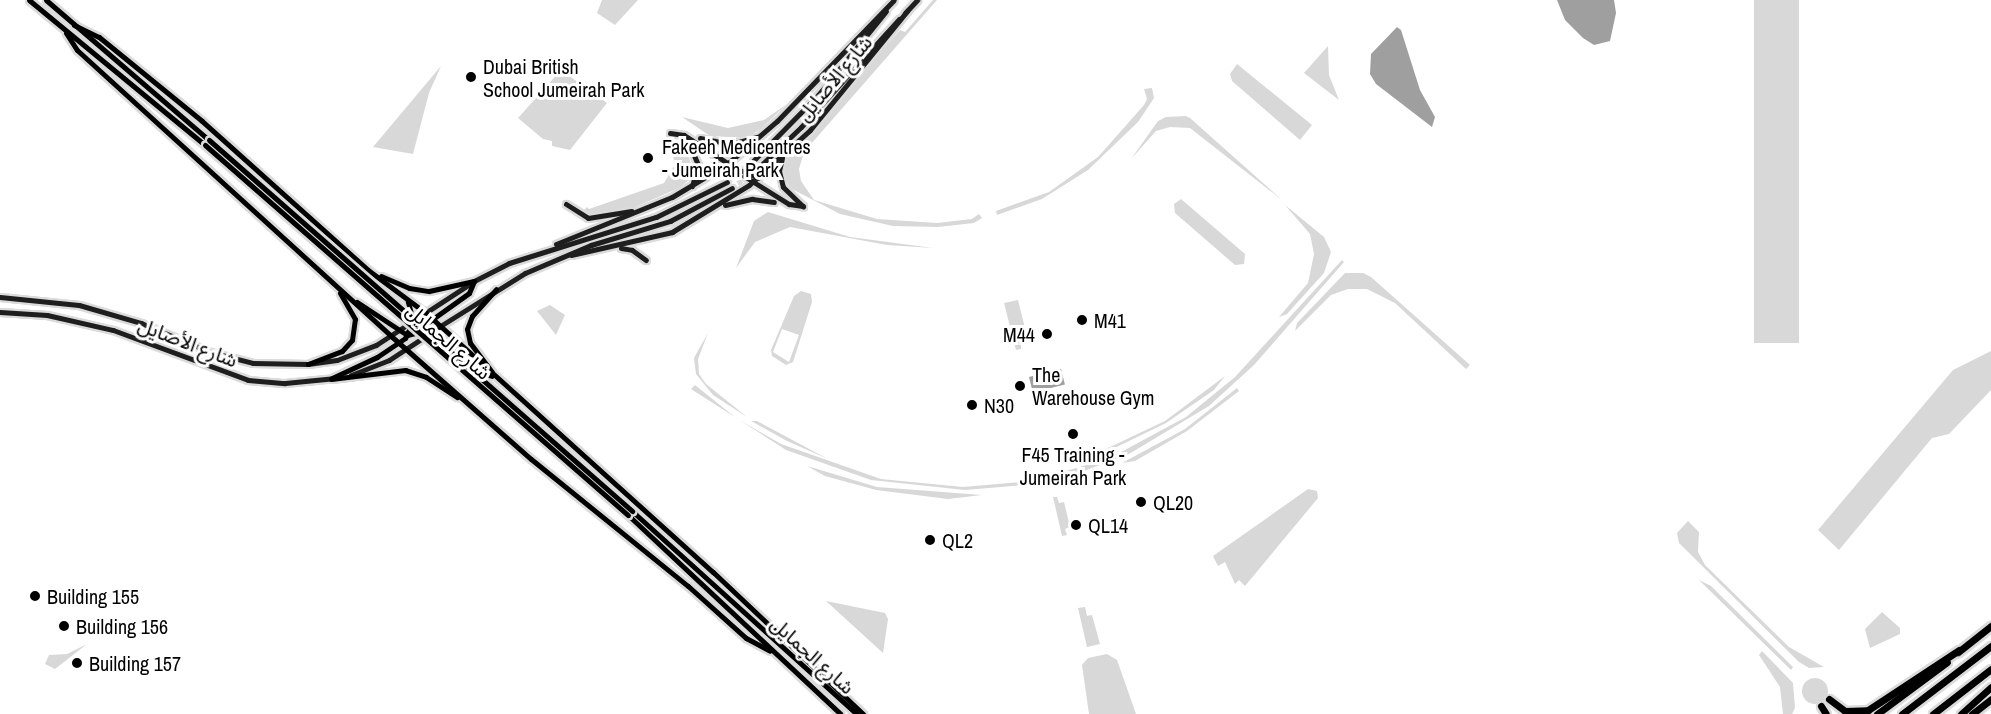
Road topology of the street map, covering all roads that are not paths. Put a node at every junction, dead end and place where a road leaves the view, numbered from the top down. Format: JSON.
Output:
{"nodes":[{"id":1,"x":29,"y":0,"type":"edge"},
{"id":2,"x":46,"y":0,"type":"edge"},
{"id":3,"x":894,"y":0,"type":"edge"},
{"id":4,"x":917,"y":0,"type":"edge"},
{"id":5,"x":908,"y":11,"type":"junction"},
{"id":6,"x":74,"y":25,"type":"junction"},
{"id":7,"x":66,"y":33,"type":"junction"},
{"id":8,"x":670,"y":133,"type":"dead end"},
{"id":9,"x":762,"y":135,"type":"junction"},
{"id":10,"x":700,"y":138,"type":"dead end"},
{"id":11,"x":207,"y":142,"type":"junction"},
{"id":12,"x":690,"y":146,"type":"dead end"},
{"id":13,"x":782,"y":158,"type":"junction"},
{"id":14,"x":753,"y":161,"type":"tunnel mouth"},
{"id":15,"x":725,"y":165,"type":"junction"},
{"id":16,"x":758,"y":168,"type":"tunnel mouth"},
{"id":17,"x":756,"y":180,"type":"junction"},
{"id":18,"x":727,"y":182,"type":"tunnel mouth"},
{"id":19,"x":691,"y":187,"type":"junction"},
{"id":20,"x":732,"y":188,"type":"tunnel mouth"},
{"id":21,"x":774,"y":202,"type":"dead end"},
{"id":22,"x":566,"y":204,"type":"dead end"},
{"id":23,"x":645,"y":208,"type":"junction"},
{"id":24,"x":712,"y":211,"type":"junction"},
{"id":25,"x":613,"y":247,"type":"junction"},
{"id":26,"x":546,"y":250,"type":"junction"},
{"id":27,"x":646,"y":260,"type":"dead end"},
{"id":28,"x":552,"y":261,"type":"junction"},
{"id":29,"x":368,"y":270,"type":"junction"},
{"id":30,"x":474,"y":281,"type":"junction"},
{"id":31,"x":336,"y":286,"type":"junction"},
{"id":32,"x":496,"y":289,"type":"junction"},
{"id":33,"x":0,"y":297,"type":"edge"},
{"id":34,"x":406,"y":298,"type":"junction"},
{"id":35,"x":0,"y":312,"type":"edge"},
{"id":36,"x":426,"y":313,"type":"junction"},
{"id":37,"x":432,"y":319,"type":"junction"},
{"id":38,"x":413,"y":321,"type":"junction"},
{"id":39,"x":439,"y":327,"type":"junction"},
{"id":40,"x":399,"y":332,"type":"junction"},
{"id":41,"x":412,"y":333,"type":"junction"},
{"id":42,"x":428,"y":333,"type":"junction"},
{"id":43,"x":391,"y":336,"type":"junction"},
{"id":44,"x":399,"y":343,"type":"junction"},
{"id":45,"x":406,"y":349,"type":"junction"},
{"id":46,"x":308,"y":364,"type":"junction"},
{"id":47,"x":493,"y":376,"type":"junction"},
{"id":48,"x":331,"y":379,"type":"junction"},
{"id":49,"x":462,"y":398,"type":"junction"},
{"id":50,"x":630,"y":513,"type":"junction"},
{"id":51,"x":1991,"y":626,"type":"edge"},
{"id":52,"x":1991,"y":646,"type":"edge"},
{"id":53,"x":1959,"y":650,"type":"junction"},
{"id":54,"x":770,"y":651,"type":"junction"},
{"id":55,"x":1991,"y":669,"type":"edge"},
{"id":56,"x":1991,"y":687,"type":"edge"},
{"id":57,"x":1829,"y":699,"type":"dead end"},
{"id":58,"x":1991,"y":699,"type":"edge"},
{"id":59,"x":1821,"y":706,"type":"dead end"},
{"id":60,"x":841,"y":714,"type":"edge"},
{"id":61,"x":857,"y":714,"type":"edge"},
{"id":62,"x":863,"y":714,"type":"edge"},
{"id":63,"x":1826,"y":714,"type":"edge"},
{"id":64,"x":1877,"y":714,"type":"edge"},
{"id":65,"x":1902,"y":714,"type":"edge"},
{"id":66,"x":1933,"y":714,"type":"edge"},
{"id":67,"x":1961,"y":714,"type":"edge"},
{"id":68,"x":1972,"y":714,"type":"edge"}],
"edges":[{"from":1,"to":7,"type":"main road","name":"شارع الجمايل"},
{"from":2,"to":6,"type":"main road","name":"شارع الجمايل"},
{"from":3,"to":9,"type":"main road","name":"شارع الأصايل"},
{"from":3,"to":14,"type":"main road","name":"شارع الأصايل"},
{"from":4,"to":5,"type":"main road","name":"شارع الأصايل"},
{"from":5,"to":13,"type":"main road","name":"شارع الأصايل"},
{"from":5,"to":16,"type":"main road","name":"شارع الأصايل"},
{"from":6,"to":11,"type":"main road","name":"شارع الجمايل"},
{"from":6,"to":29,"type":"main road"},
{"from":7,"to":11,"type":"main road","name":"شارع الجمايل"},
{"from":7,"to":31,"type":"main road"},
{"from":8,"to":15,"type":"main road"},
{"from":9,"to":10,"type":"main road"},
{"from":9,"to":15,"type":"main road","name":"شارع الأصايل"},
{"from":11,"to":50,"type":"main road","name":"شارع الجمايل","bridge":true},
{"from":12,"to":19,"type":"main road"},
{"from":13,"to":17,"type":"main road","name":"شارع الأصايل"},
{"from":13,"to":17,"type":"main road"},
{"from":15,"to":17,"type":"main road"},
{"from":15,"to":19,"type":"main road","name":"شارع الأصايل"},
{"from":17,"to":24,"type":"main road","name":"شارع الأصايل"},
{"from":18,"to":26,"type":"main road","name":"شارع الأصايل"},
{"from":19,"to":23,"type":"main road","name":"شارع الأصايل"},
{"from":20,"to":28,"type":"main road","name":"شارع الأصايل"},
{"from":21,"to":24,"type":"main road"},
{"from":22,"to":23,"type":"main road"},
{"from":23,"to":26,"type":"main road","name":"شارع الأصايل"},
{"from":24,"to":25,"type":"main road","name":"شارع الأصايل"},
{"from":25,"to":27,"type":"main road"},
{"from":25,"to":28,"type":"main road","name":"شارع الأصايل"},
{"from":26,"to":30,"type":"main road","name":"شارع الأصايل"},
{"from":28,"to":32,"type":"main road","name":"شارع الأصايل"},
{"from":29,"to":30,"type":"main road"},
{"from":29,"to":34,"type":"main road"},
{"from":30,"to":36,"type":"main road","name":"شارع الأصايل"},
{"from":30,"to":37,"type":"main road"},
{"from":31,"to":40,"type":"main road"},
{"from":31,"to":43,"type":"main road"},
{"from":31,"to":46,"type":"main road"},
{"from":32,"to":39,"type":"main road","name":"شارع الأصايل"},
{"from":32,"to":47,"type":"main road"},
{"from":33,"to":46,"type":"main road","name":"شارع الأصايل"},
{"from":34,"to":36,"type":"main road"},
{"from":34,"to":38,"type":"main road"},
{"from":35,"to":48,"type":"main road","name":"شارع الأصايل"},
{"from":36,"to":37,"type":"main road"},
{"from":36,"to":38,"type":"main road","name":"شارع الأصايل"},
{"from":37,"to":39,"type":"main road"},
{"from":37,"to":41,"type":"main road"},
{"from":38,"to":40,"type":"main road","name":"شارع الأصايل"},
{"from":38,"to":41,"type":"main road"},
{"from":39,"to":42,"type":"main road"},
{"from":39,"to":47,"type":"main road"},
{"from":40,"to":41,"type":"main road"},
{"from":40,"to":43,"type":"main road","name":"شارع الأصايل"},
{"from":41,"to":42,"type":"main road"},
{"from":41,"to":44,"type":"main road"},
{"from":41,"to":45,"type":"main road"},
{"from":42,"to":45,"type":"main road","name":"شارع الأصايل"},
{"from":42,"to":47,"type":"main road"},
{"from":43,"to":44,"type":"main road"},
{"from":43,"to":46,"type":"main road","name":"شارع الأصايل"},
{"from":44,"to":45,"type":"main road"},
{"from":44,"to":48,"type":"main road"},
{"from":45,"to":48,"type":"main road","name":"شارع الأصايل"},
{"from":45,"to":49,"type":"main road"},
{"from":47,"to":62,"type":"main road"},
{"from":48,"to":49,"type":"main road"},
{"from":49,"to":54,"type":"main road"},
{"from":50,"to":54,"type":"main road","name":"شارع الجمايل"},
{"from":50,"to":61,"type":"main road","name":"شارع الجمايل"},
{"from":51,"to":53,"type":"highway"},
{"from":52,"to":65,"type":"highway"},
{"from":53,"to":57,"type":"highway"},
{"from":53,"to":64,"type":"highway"},
{"from":54,"to":60,"type":"main road","name":"شارع الجمايل"},
{"from":55,"to":66,"type":"highway"},
{"from":56,"to":67,"type":"highway"},
{"from":58,"to":68,"type":"highway"},
{"from":59,"to":63,"type":"highway"}]}
